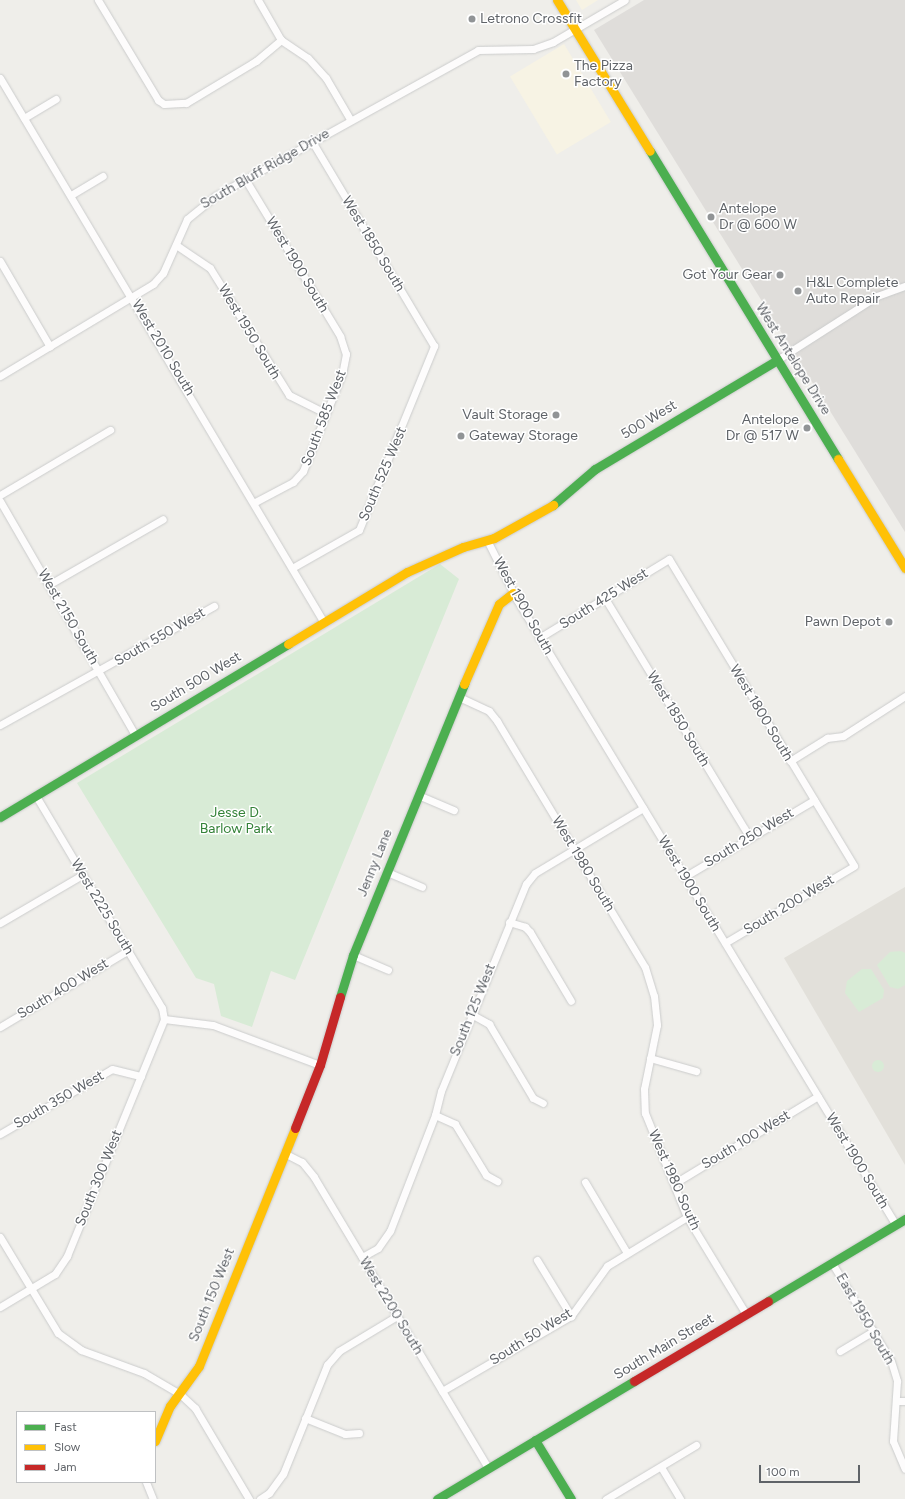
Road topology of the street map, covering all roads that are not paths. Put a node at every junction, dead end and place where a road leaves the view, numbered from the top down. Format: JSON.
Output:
{"nodes":[{"id":1,"x":98,"y":0,"type":"edge"},
{"id":2,"x":258,"y":0,"type":"edge"},
{"id":3,"x":557,"y":0,"type":"edge"},
{"id":4,"x":625,"y":0,"type":"edge"},
{"id":5,"x":575,"y":29,"type":"junction"},
{"id":6,"x":281,"y":40,"type":"junction"},
{"id":7,"x":0,"y":78,"type":"edge"},
{"id":8,"x":56,"y":99,"type":"dead end"},
{"id":9,"x":24,"y":118,"type":"junction"},
{"id":10,"x":350,"y":119,"type":"junction"},
{"id":11,"x":312,"y":141,"type":"junction"},
{"id":12,"x":103,"y":176,"type":"dead end"},
{"id":13,"x":245,"y":179,"type":"junction"},
{"id":14,"x":71,"y":195,"type":"junction"},
{"id":15,"x":176,"y":245,"type":"junction"},
{"id":16,"x":0,"y":261,"type":"edge"},
{"id":17,"x":905,"y":286,"type":"edge"},
{"id":18,"x":132,"y":297,"type":"junction"},
{"id":19,"x":434,"y":346,"type":"joint"},
{"id":20,"x":50,"y":347,"type":"junction"},
{"id":21,"x":346,"y":354,"type":"joint"},
{"id":22,"x":777,"y":360,"type":"junction"},
{"id":23,"x":0,"y":376,"type":"edge"},
{"id":24,"x":325,"y":413,"type":"junction"},
{"id":25,"x":110,"y":430,"type":"dead end"},
{"id":26,"x":0,"y":495,"type":"edge"},
{"id":27,"x":0,"y":501,"type":"edge"},
{"id":28,"x":254,"y":502,"type":"junction"},
{"id":29,"x":163,"y":519,"type":"dead end"},
{"id":30,"x":487,"y":540,"type":"junction"},
{"id":31,"x":669,"y":559,"type":"joint"},
{"id":32,"x":292,"y":568,"type":"junction"},
{"id":33,"x":905,"y":568,"type":"edge"},
{"id":34,"x":407,"y":572,"type":"joint"},
{"id":35,"x":50,"y":584,"type":"junction"},
{"id":36,"x":513,"y":594,"type":"junction"},
{"id":37,"x":606,"y":600,"type":"junction"},
{"id":38,"x":214,"y":606,"type":"dead end"},
{"id":39,"x":323,"y":621,"type":"junction"},
{"id":40,"x":539,"y":638,"type":"junction"},
{"id":41,"x":100,"y":672,"type":"junction"},
{"id":42,"x":905,"y":696,"type":"edge"},
{"id":43,"x":459,"y":697,"type":"junction"},
{"id":44,"x":0,"y":726,"type":"edge"},
{"id":45,"x":135,"y":735,"type":"junction"},
{"id":46,"x":790,"y":760,"type":"junction"},
{"id":47,"x":418,"y":795,"type":"junction"},
{"id":48,"x":36,"y":796,"type":"junction"},
{"id":49,"x":814,"y":800,"type":"junction"},
{"id":50,"x":643,"y":808,"type":"junction"},
{"id":51,"x":454,"y":810,"type":"dead end"},
{"id":52,"x":0,"y":817,"type":"edge"},
{"id":53,"x":750,"y":838,"type":"junction"},
{"id":54,"x":574,"y":849,"type":"junction"},
{"id":55,"x":854,"y":866,"type":"joint"},
{"id":56,"x":387,"y":872,"type":"junction"},
{"id":57,"x":82,"y":875,"type":"junction"},
{"id":58,"x":684,"y":877,"type":"junction"},
{"id":59,"x":422,"y":887,"type":"dead end"},
{"id":60,"x":509,"y":922,"type":"junction"},
{"id":61,"x":0,"y":923,"type":"edge"},
{"id":62,"x":725,"y":943,"type":"junction"},
{"id":63,"x":127,"y":951,"type":"junction"},
{"id":64,"x":353,"y":955,"type":"junction"},
{"id":65,"x":388,"y":970,"type":"dead end"},
{"id":66,"x":571,"y":1001,"type":"dead end"},
{"id":67,"x":472,"y":1014,"type":"junction"},
{"id":68,"x":164,"y":1019,"type":"junction"},
{"id":69,"x":0,"y":1027,"type":"edge"},
{"id":70,"x":650,"y":1058,"type":"junction"},
{"id":71,"x":320,"y":1065,"type":"junction"},
{"id":72,"x":696,"y":1071,"type":"dead end"},
{"id":73,"x":141,"y":1076,"type":"junction"},
{"id":74,"x":818,"y":1096,"type":"junction"},
{"id":75,"x":543,"y":1103,"type":"dead end"},
{"id":76,"x":435,"y":1115,"type":"junction"},
{"id":77,"x":0,"y":1134,"type":"edge"},
{"id":78,"x":284,"y":1153,"type":"junction"},
{"id":79,"x":498,"y":1181,"type":"dead end"},
{"id":80,"x":584,"y":1182,"type":"dead end"},
{"id":81,"x":675,"y":1183,"type":"junction"},
{"id":82,"x":686,"y":1217,"type":"junction"},
{"id":83,"x":905,"y":1219,"type":"edge"},
{"id":84,"x":896,"y":1224,"type":"junction"},
{"id":85,"x":0,"y":1237,"type":"edge"},
{"id":86,"x":627,"y":1253,"type":"junction"},
{"id":87,"x":362,"y":1257,"type":"junction"},
{"id":88,"x":537,"y":1260,"type":"dead end"},
{"id":89,"x":832,"y":1263,"type":"junction"},
{"id":90,"x":31,"y":1289,"type":"junction"},
{"id":91,"x":0,"y":1307,"type":"edge"},
{"id":92,"x":746,"y":1314,"type":"junction"},
{"id":93,"x":397,"y":1316,"type":"junction"},
{"id":94,"x":571,"y":1316,"type":"junction"},
{"id":95,"x":873,"y":1331,"type":"junction"},
{"id":96,"x":840,"y":1351,"type":"dead end"},
{"id":97,"x":442,"y":1391,"type":"junction"},
{"id":98,"x":180,"y":1394,"type":"junction"},
{"id":99,"x":896,"y":1401,"type":"junction"},
{"id":100,"x":905,"y":1401,"type":"edge"},
{"id":101,"x":305,"y":1418,"type":"junction"},
{"id":102,"x":359,"y":1433,"type":"dead end"},
{"id":103,"x":156,"y":1439,"type":"edge"},
{"id":104,"x":536,"y":1440,"type":"junction"},
{"id":105,"x":696,"y":1445,"type":"dead end"},
{"id":106,"x":661,"y":1466,"type":"junction"},
{"id":107,"x":488,"y":1468,"type":"junction"},
{"id":108,"x":905,"y":1469,"type":"edge"},
{"id":109,"x":146,"y":1483,"type":"edge"},
{"id":110,"x":153,"y":1499,"type":"edge"},
{"id":111,"x":249,"y":1499,"type":"edge"},
{"id":112,"x":260,"y":1499,"type":"edge"},
{"id":113,"x":437,"y":1499,"type":"edge"},
{"id":114,"x":571,"y":1499,"type":"edge"},
{"id":115,"x":606,"y":1499,"type":"edge"},
{"id":116,"x":680,"y":1499,"type":"edge"}],
"edges":[{"from":1,"to":6,"type":"street"},
{"from":2,"to":6,"type":"street"},
{"from":3,"to":5,"type":"street","name":"West Antelope Drive"},
{"from":4,"to":5,"type":"street","name":"South Bluff Ridge Drive"},
{"from":5,"to":10,"type":"street","name":"South Bluff Ridge Drive"},
{"from":5,"to":22,"type":"street","name":"West Antelope Drive"},
{"from":6,"to":10,"type":"street"},
{"from":7,"to":9,"type":"street","name":"West 2010 South"},
{"from":8,"to":9,"type":"street"},
{"from":9,"to":14,"type":"street","name":"West 2010 South"},
{"from":10,"to":11,"type":"street","name":"South Bluff Ridge Drive"},
{"from":11,"to":13,"type":"street","name":"South Bluff Ridge Drive"},
{"from":11,"to":19,"type":"street","name":"West 1850 South"},
{"from":12,"to":14,"type":"street"},
{"from":13,"to":15,"type":"street","name":"South Bluff Ridge Drive"},
{"from":13,"to":21,"type":"street","name":"West 1900 South"},
{"from":14,"to":18,"type":"street","name":"West 2010 South"},
{"from":15,"to":18,"type":"street","name":"South Bluff Ridge Drive"},
{"from":15,"to":24,"type":"street","name":"West 1950 South"},
{"from":16,"to":20,"type":"street"},
{"from":17,"to":22,"type":"street","name":"500 West"},
{"from":18,"to":20,"type":"street","name":"South Bluff Ridge Drive"},
{"from":18,"to":28,"type":"street","name":"West 2010 South"},
{"from":19,"to":32,"type":"street","name":"South 525 West"},
{"from":20,"to":23,"type":"street","name":"South Bluff Ridge Drive"},
{"from":21,"to":24,"type":"street","name":"South 585 West"},
{"from":22,"to":30,"type":"street","name":"500 West"},
{"from":22,"to":33,"type":"street","name":"West Antelope Drive"},
{"from":24,"to":28,"type":"street","name":"South 585 West"},
{"from":25,"to":26,"type":"street"},
{"from":27,"to":35,"type":"street","name":"West 2150 South"},
{"from":28,"to":32,"type":"street","name":"West 2010 South"},
{"from":29,"to":35,"type":"street"},
{"from":30,"to":34,"type":"street","name":"500 West"},
{"from":30,"to":36,"type":"street","name":"West 1900 South"},
{"from":31,"to":37,"type":"street","name":"South 425 West"},
{"from":31,"to":46,"type":"street","name":"West 1800 South"},
{"from":32,"to":39,"type":"street","name":"West 2010 South"},
{"from":34,"to":39,"type":"street","name":"South 500 West"},
{"from":35,"to":41,"type":"street","name":"West 2150 South"},
{"from":36,"to":40,"type":"street","name":"West 1900 South"},
{"from":36,"to":43,"type":"street","name":"Jenny Lane"},
{"from":37,"to":40,"type":"street","name":"South 425 West"},
{"from":37,"to":53,"type":"street","name":"West 1850 South"},
{"from":38,"to":41,"type":"street","name":"South 550 West"},
{"from":39,"to":45,"type":"street","name":"South 500 West"},
{"from":40,"to":50,"type":"street","name":"West 1900 South"},
{"from":41,"to":44,"type":"street","name":"South 550 West"},
{"from":41,"to":45,"type":"street","name":"West 2150 South"},
{"from":42,"to":46,"type":"street"},
{"from":43,"to":47,"type":"street","name":"Jenny Lane"},
{"from":43,"to":54,"type":"street","name":"West 1980 South"},
{"from":45,"to":48,"type":"street","name":"South 500 West"},
{"from":46,"to":49,"type":"street","name":"West 1800 South"},
{"from":47,"to":51,"type":"street"},
{"from":47,"to":56,"type":"street","name":"Jenny Lane"},
{"from":48,"to":52,"type":"street","name":"South 500 West"},
{"from":48,"to":57,"type":"street","name":"West 2225 South"},
{"from":49,"to":53,"type":"street","name":"South 250 West"},
{"from":49,"to":55,"type":"street","name":"West 1800 South"},
{"from":50,"to":54,"type":"street","name":"South 125 West"},
{"from":50,"to":58,"type":"street","name":"West 1900 South"},
{"from":53,"to":58,"type":"street","name":"South 250 West"},
{"from":54,"to":60,"type":"street","name":"South 125 West"},
{"from":54,"to":70,"type":"street","name":"West 1980 South"},
{"from":55,"to":62,"type":"street","name":"South 200 West"},
{"from":56,"to":59,"type":"street"},
{"from":56,"to":64,"type":"street","name":"Jenny Lane"},
{"from":57,"to":61,"type":"street"},
{"from":57,"to":63,"type":"street","name":"West 2225 South"},
{"from":58,"to":62,"type":"street","name":"West 1900 South"},
{"from":60,"to":66,"type":"street"},
{"from":60,"to":67,"type":"street","name":"South 125 West"},
{"from":62,"to":74,"type":"street","name":"West 1900 South"},
{"from":63,"to":68,"type":"street","name":"West 2225 South"},
{"from":63,"to":69,"type":"street","name":"South 400 West"},
{"from":64,"to":65,"type":"street"},
{"from":64,"to":71,"type":"street","name":"Jenny Lane"},
{"from":67,"to":75,"type":"street"},
{"from":67,"to":76,"type":"street","name":"South 125 West"},
{"from":68,"to":71,"type":"street"},
{"from":68,"to":73,"type":"street","name":"South 300 West"},
{"from":70,"to":72,"type":"street"},
{"from":70,"to":81,"type":"street","name":"West 1980 South"},
{"from":71,"to":78,"type":"street","name":"Jenny Lane"},
{"from":73,"to":77,"type":"street","name":"South 350 West"},
{"from":73,"to":90,"type":"street","name":"South 300 West"},
{"from":74,"to":81,"type":"street","name":"South 100 West"},
{"from":74,"to":84,"type":"street","name":"West 1900 South"},
{"from":76,"to":79,"type":"street"},
{"from":76,"to":87,"type":"street","name":"South 125 West"},
{"from":78,"to":87,"type":"street","name":"West 2200 South"},
{"from":78,"to":98,"type":"street","name":"South 150 West"},
{"from":80,"to":86,"type":"street"},
{"from":81,"to":82,"type":"street","name":"West 1980 South"},
{"from":82,"to":86,"type":"street","name":"South 50 West"},
{"from":82,"to":92,"type":"street","name":"West 1980 South"},
{"from":83,"to":84,"type":"street","name":"South Main Street"},
{"from":84,"to":89,"type":"street","name":"South Main Street"},
{"from":85,"to":90,"type":"street"},
{"from":86,"to":94,"type":"street","name":"South 50 West"},
{"from":87,"to":93,"type":"street","name":"West 2200 South"},
{"from":88,"to":94,"type":"street"},
{"from":89,"to":92,"type":"street","name":"South Main Street"},
{"from":89,"to":95,"type":"street","name":"East 1950 South"},
{"from":90,"to":91,"type":"street","name":"South 300 West"},
{"from":90,"to":98,"type":"street"},
{"from":92,"to":104,"type":"street","name":"South Main Street"},
{"from":93,"to":97,"type":"street","name":"West 2200 South"},
{"from":93,"to":101,"type":"street"},
{"from":94,"to":97,"type":"street","name":"South 50 West"},
{"from":95,"to":96,"type":"street"},
{"from":95,"to":99,"type":"street","name":"East 1950 South"},
{"from":97,"to":107,"type":"street","name":"West 2200 South"},
{"from":98,"to":103,"type":"street","name":"South 150 West"},
{"from":98,"to":111,"type":"street"},
{"from":99,"to":100,"type":"street"},
{"from":99,"to":108,"type":"street","name":"East 1950 South"},
{"from":101,"to":102,"type":"street"},
{"from":101,"to":112,"type":"street"},
{"from":104,"to":107,"type":"street","name":"South Main Street"},
{"from":104,"to":114,"type":"street"},
{"from":105,"to":106,"type":"street"},
{"from":106,"to":115,"type":"street"},
{"from":106,"to":116,"type":"street"},
{"from":107,"to":113,"type":"street","name":"South Main Street"},
{"from":109,"to":110,"type":"street"}]}
